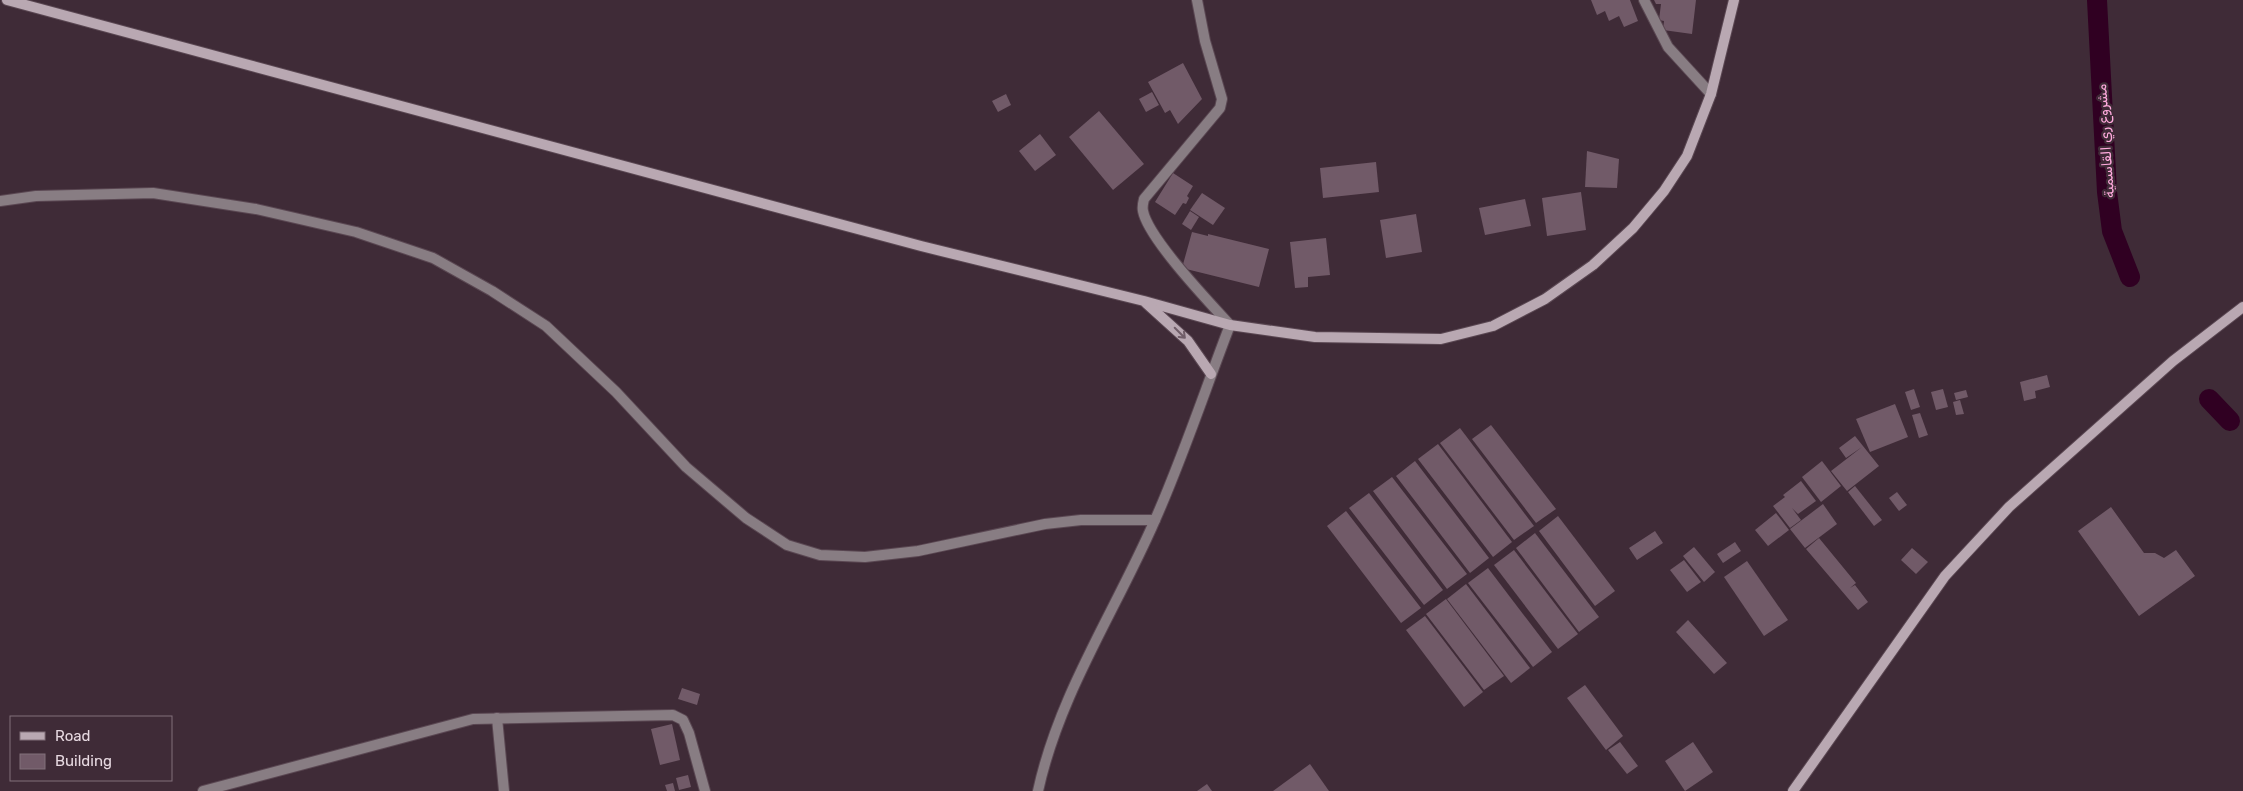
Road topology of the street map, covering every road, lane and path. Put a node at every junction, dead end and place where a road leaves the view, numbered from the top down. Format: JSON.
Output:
{"nodes":[{"id":1,"x":7,"y":0,"type":"edge"},
{"id":2,"x":1197,"y":0,"type":"edge"},
{"id":3,"x":1644,"y":0,"type":"edge"},
{"id":4,"x":1734,"y":0,"type":"edge"},
{"id":5,"x":1711,"y":94,"type":"junction"},
{"id":6,"x":0,"y":201,"type":"edge"},
{"id":7,"x":1144,"y":301,"type":"junction"},
{"id":8,"x":2243,"y":307,"type":"edge"},
{"id":9,"x":1230,"y":325,"type":"junction"},
{"id":10,"x":1211,"y":374,"type":"junction"},
{"id":11,"x":1155,"y":520,"type":"junction"},
{"id":12,"x":496,"y":718,"type":"junction"},
{"id":13,"x":203,"y":791,"type":"edge"},
{"id":14,"x":504,"y":791,"type":"edge"},
{"id":15,"x":705,"y":791,"type":"edge"},
{"id":16,"x":1038,"y":791,"type":"edge"},
{"id":17,"x":1793,"y":791,"type":"edge"}],
"edges":[{"from":1,"to":7,"type":"main road"},
{"from":2,"to":9,"type":"street"},
{"from":3,"to":5,"type":"street"},
{"from":4,"to":5,"type":"main road"},
{"from":5,"to":9,"type":"main road"},
{"from":6,"to":11,"type":"street"},
{"from":7,"to":9,"type":"main road"},
{"from":7,"to":10,"type":"main road","one_way":true},
{"from":8,"to":17,"type":"main road"},
{"from":9,"to":10,"type":"street"},
{"from":10,"to":11,"type":"street"},
{"from":11,"to":16,"type":"street"},
{"from":12,"to":13,"type":"street"},
{"from":12,"to":14,"type":"street"},
{"from":12,"to":15,"type":"street"}]}
